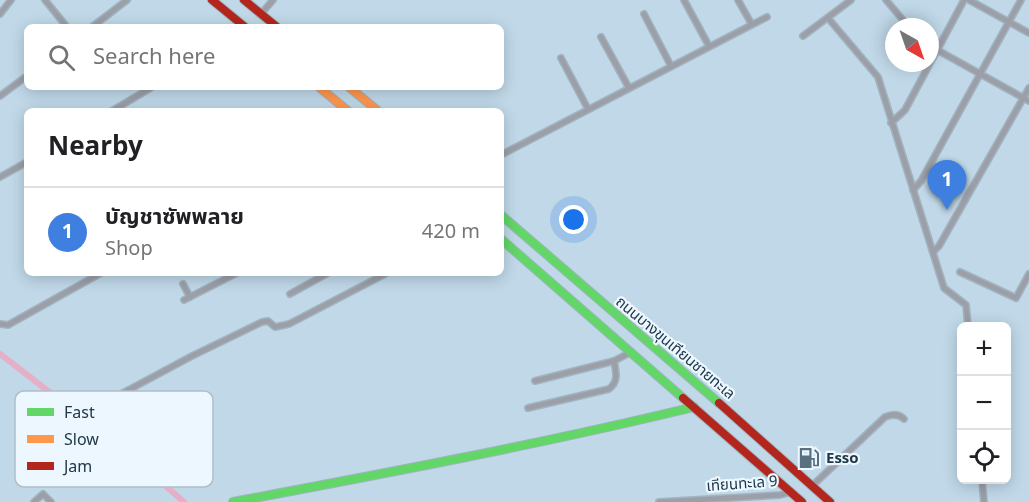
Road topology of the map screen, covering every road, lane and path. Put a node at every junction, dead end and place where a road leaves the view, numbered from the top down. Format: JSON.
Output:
{"nodes":[{"id":1,"x":11,"y":0,"type":"edge"},
{"id":2,"x":45,"y":0,"type":"edge"},
{"id":3,"x":127,"y":0,"type":"edge"},
{"id":4,"x":212,"y":0,"type":"edge"},
{"id":5,"x":244,"y":0,"type":"edge"},
{"id":6,"x":273,"y":0,"type":"edge"},
{"id":7,"x":684,"y":0,"type":"edge"},
{"id":8,"x":738,"y":0,"type":"edge"},
{"id":9,"x":851,"y":0,"type":"edge"},
{"id":10,"x":886,"y":0,"type":"edge"},
{"id":11,"x":966,"y":0,"type":"edge"},
{"id":12,"x":1021,"y":0,"type":"edge"},
{"id":13,"x":0,"y":14,"type":"edge"},
{"id":14,"x":261,"y":14,"type":"junction"},
{"id":15,"x":644,"y":14,"type":"dead end"},
{"id":16,"x":767,"y":16,"type":"dead end"},
{"id":17,"x":828,"y":18,"type":"junction"},
{"id":18,"x":901,"y":18,"type":"edge"},
{"id":19,"x":1010,"y":22,"type":"junction"},
{"id":20,"x":65,"y":24,"type":"edge"},
{"id":21,"x":96,"y":24,"type":"edge"},
{"id":22,"x":241,"y":24,"type":"edge"},
{"id":23,"x":273,"y":24,"type":"edge"},
{"id":24,"x":751,"y":24,"type":"junction"},
{"id":25,"x":1029,"y":33,"type":"edge"},
{"id":26,"x":803,"y":36,"type":"dead end"},
{"id":27,"x":601,"y":37,"type":"dead end"},
{"id":28,"x":709,"y":46,"type":"junction"},
{"id":29,"x":939,"y":49,"type":"edge"},
{"id":30,"x":939,"y":52,"type":"edge"},
{"id":31,"x":561,"y":58,"type":"dead end"},
{"id":32,"x":671,"y":66,"type":"junction"},
{"id":33,"x":926,"y":72,"type":"edge"},
{"id":34,"x":981,"y":75,"type":"junction"},
{"id":35,"x":24,"y":78,"type":"edge"},
{"id":36,"x":629,"y":88,"type":"junction"},
{"id":37,"x":1029,"y":88,"type":"edge"},
{"id":38,"x":147,"y":90,"type":"edge"},
{"id":39,"x":323,"y":90,"type":"edge"},
{"id":40,"x":354,"y":90,"type":"edge"},
{"id":41,"x":0,"y":96,"type":"edge"},
{"id":42,"x":1026,"y":100,"type":"edge"},
{"id":43,"x":117,"y":108,"type":"edge"},
{"id":44,"x":344,"y":108,"type":"edge"},
{"id":45,"x":374,"y":108,"type":"edge"},
{"id":46,"x":588,"y":109,"type":"junction"},
{"id":47,"x":891,"y":123,"type":"junction"},
{"id":48,"x":504,"y":153,"type":"edge"},
{"id":49,"x":24,"y":164,"type":"edge"},
{"id":50,"x":0,"y":177,"type":"edge"},
{"id":51,"x":913,"y":190,"type":"junction"},
{"id":52,"x":504,"y":218,"type":"edge"},
{"id":53,"x":504,"y":242,"type":"edge"},
{"id":54,"x":934,"y":250,"type":"junction"},
{"id":55,"x":960,"y":272,"type":"dead end"},
{"id":56,"x":1029,"y":274,"type":"edge"},
{"id":57,"x":96,"y":276,"type":"edge"},
{"id":58,"x":231,"y":276,"type":"edge"},
{"id":59,"x":323,"y":276,"type":"edge"},
{"id":60,"x":381,"y":276,"type":"edge"},
{"id":61,"x":183,"y":284,"type":"dead end"},
{"id":62,"x":290,"y":294,"type":"dead end"},
{"id":63,"x":968,"y":322,"type":"edge"},
{"id":64,"x":0,"y":324,"type":"edge"},
{"id":65,"x":631,"y":352,"type":"junction"},
{"id":66,"x":614,"y":361,"type":"junction"},
{"id":67,"x":535,"y":381,"type":"dead end"},
{"id":68,"x":127,"y":391,"type":"edge"},
{"id":69,"x":694,"y":407,"type":"junction"},
{"id":70,"x":528,"y":408,"type":"dead end"},
{"id":71,"x":904,"y":419,"type":"dead end"},
{"id":72,"x":982,"y":484,"type":"edge"},
{"id":73,"x":812,"y":486,"type":"junction"},
{"id":74,"x":791,"y":492,"type":"junction"},
{"id":75,"x":34,"y":502,"type":"edge"},
{"id":76,"x":51,"y":502,"type":"edge"},
{"id":77,"x":233,"y":502,"type":"edge"},
{"id":78,"x":659,"y":502,"type":"edge"},
{"id":79,"x":802,"y":502,"type":"edge"},
{"id":80,"x":830,"y":502,"type":"edge"},
{"id":81,"x":984,"y":502,"type":"edge"}],
"edges":[{"from":1,"to":13,"type":"street"},
{"from":2,"to":20,"type":"street"},
{"from":3,"to":21,"type":"street"},
{"from":4,"to":22,"type":"main road"},
{"from":5,"to":14,"type":"main road"},
{"from":6,"to":14,"type":"street"},
{"from":7,"to":28,"type":"street"},
{"from":8,"to":24,"type":"street"},
{"from":9,"to":17,"type":"street"},
{"from":10,"to":18,"type":"street"},
{"from":11,"to":19,"type":"street"},
{"from":11,"to":29,"type":"street"},
{"from":12,"to":19,"type":"street"},
{"from":14,"to":23,"type":"main road"},
{"from":15,"to":32,"type":"street"},
{"from":16,"to":24,"type":"street"},
{"from":17,"to":26,"type":"street"},
{"from":17,"to":47,"type":"street"},
{"from":19,"to":25,"type":"street"},
{"from":19,"to":34,"type":"street"},
{"from":24,"to":28,"type":"street"},
{"from":27,"to":36,"type":"street"},
{"from":28,"to":32,"type":"street"},
{"from":30,"to":34,"type":"street"},
{"from":31,"to":46,"type":"street"},
{"from":32,"to":36,"type":"street"},
{"from":33,"to":47,"type":"street"},
{"from":34,"to":42,"type":"street"},
{"from":34,"to":51,"type":"street"},
{"from":35,"to":41,"type":"street"},
{"from":36,"to":46,"type":"street"},
{"from":37,"to":42,"type":"street"},
{"from":38,"to":43,"type":"street"},
{"from":39,"to":44,"type":"main road"},
{"from":40,"to":45,"type":"main road"},
{"from":42,"to":54,"type":"street"},
{"from":46,"to":48,"type":"street"},
{"from":47,"to":51,"type":"street"},
{"from":49,"to":50,"type":"street"},
{"from":51,"to":54,"type":"street"},
{"from":52,"to":73,"type":"main road","name":"ถนนบางขุนเทียนชายทะเล"},
{"from":53,"to":65,"type":"main road","name":"ถนนบางขุนเทียนชายทะเล"},
{"from":54,"to":63,"type":"street"},
{"from":55,"to":56,"type":"street"},
{"from":57,"to":64,"type":"street"},
{"from":58,"to":61,"type":"street"},
{"from":59,"to":62,"type":"street"},
{"from":60,"to":68,"type":"street"},
{"from":65,"to":66,"type":"street"},
{"from":65,"to":69,"type":"main road","name":"ถนนบางขุนเทียนชายทะเล"},
{"from":66,"to":67,"type":"street"},
{"from":66,"to":70,"type":"street"},
{"from":69,"to":74,"type":"main road","name":"ถนนบางขุนเทียนชายทะเล"},
{"from":69,"to":77,"type":"main road"},
{"from":71,"to":73,"type":"street"},
{"from":72,"to":81,"type":"street"},
{"from":73,"to":80,"type":"main road","name":"ถนนบางขุนเทียนชายทะเล"},
{"from":74,"to":78,"type":"street","name":"เทียนทะเล 9"},
{"from":74,"to":79,"type":"main road","name":"ถนนบางขุนเทียนชายทะเล"},
{"from":75,"to":76,"type":"street"}]}
